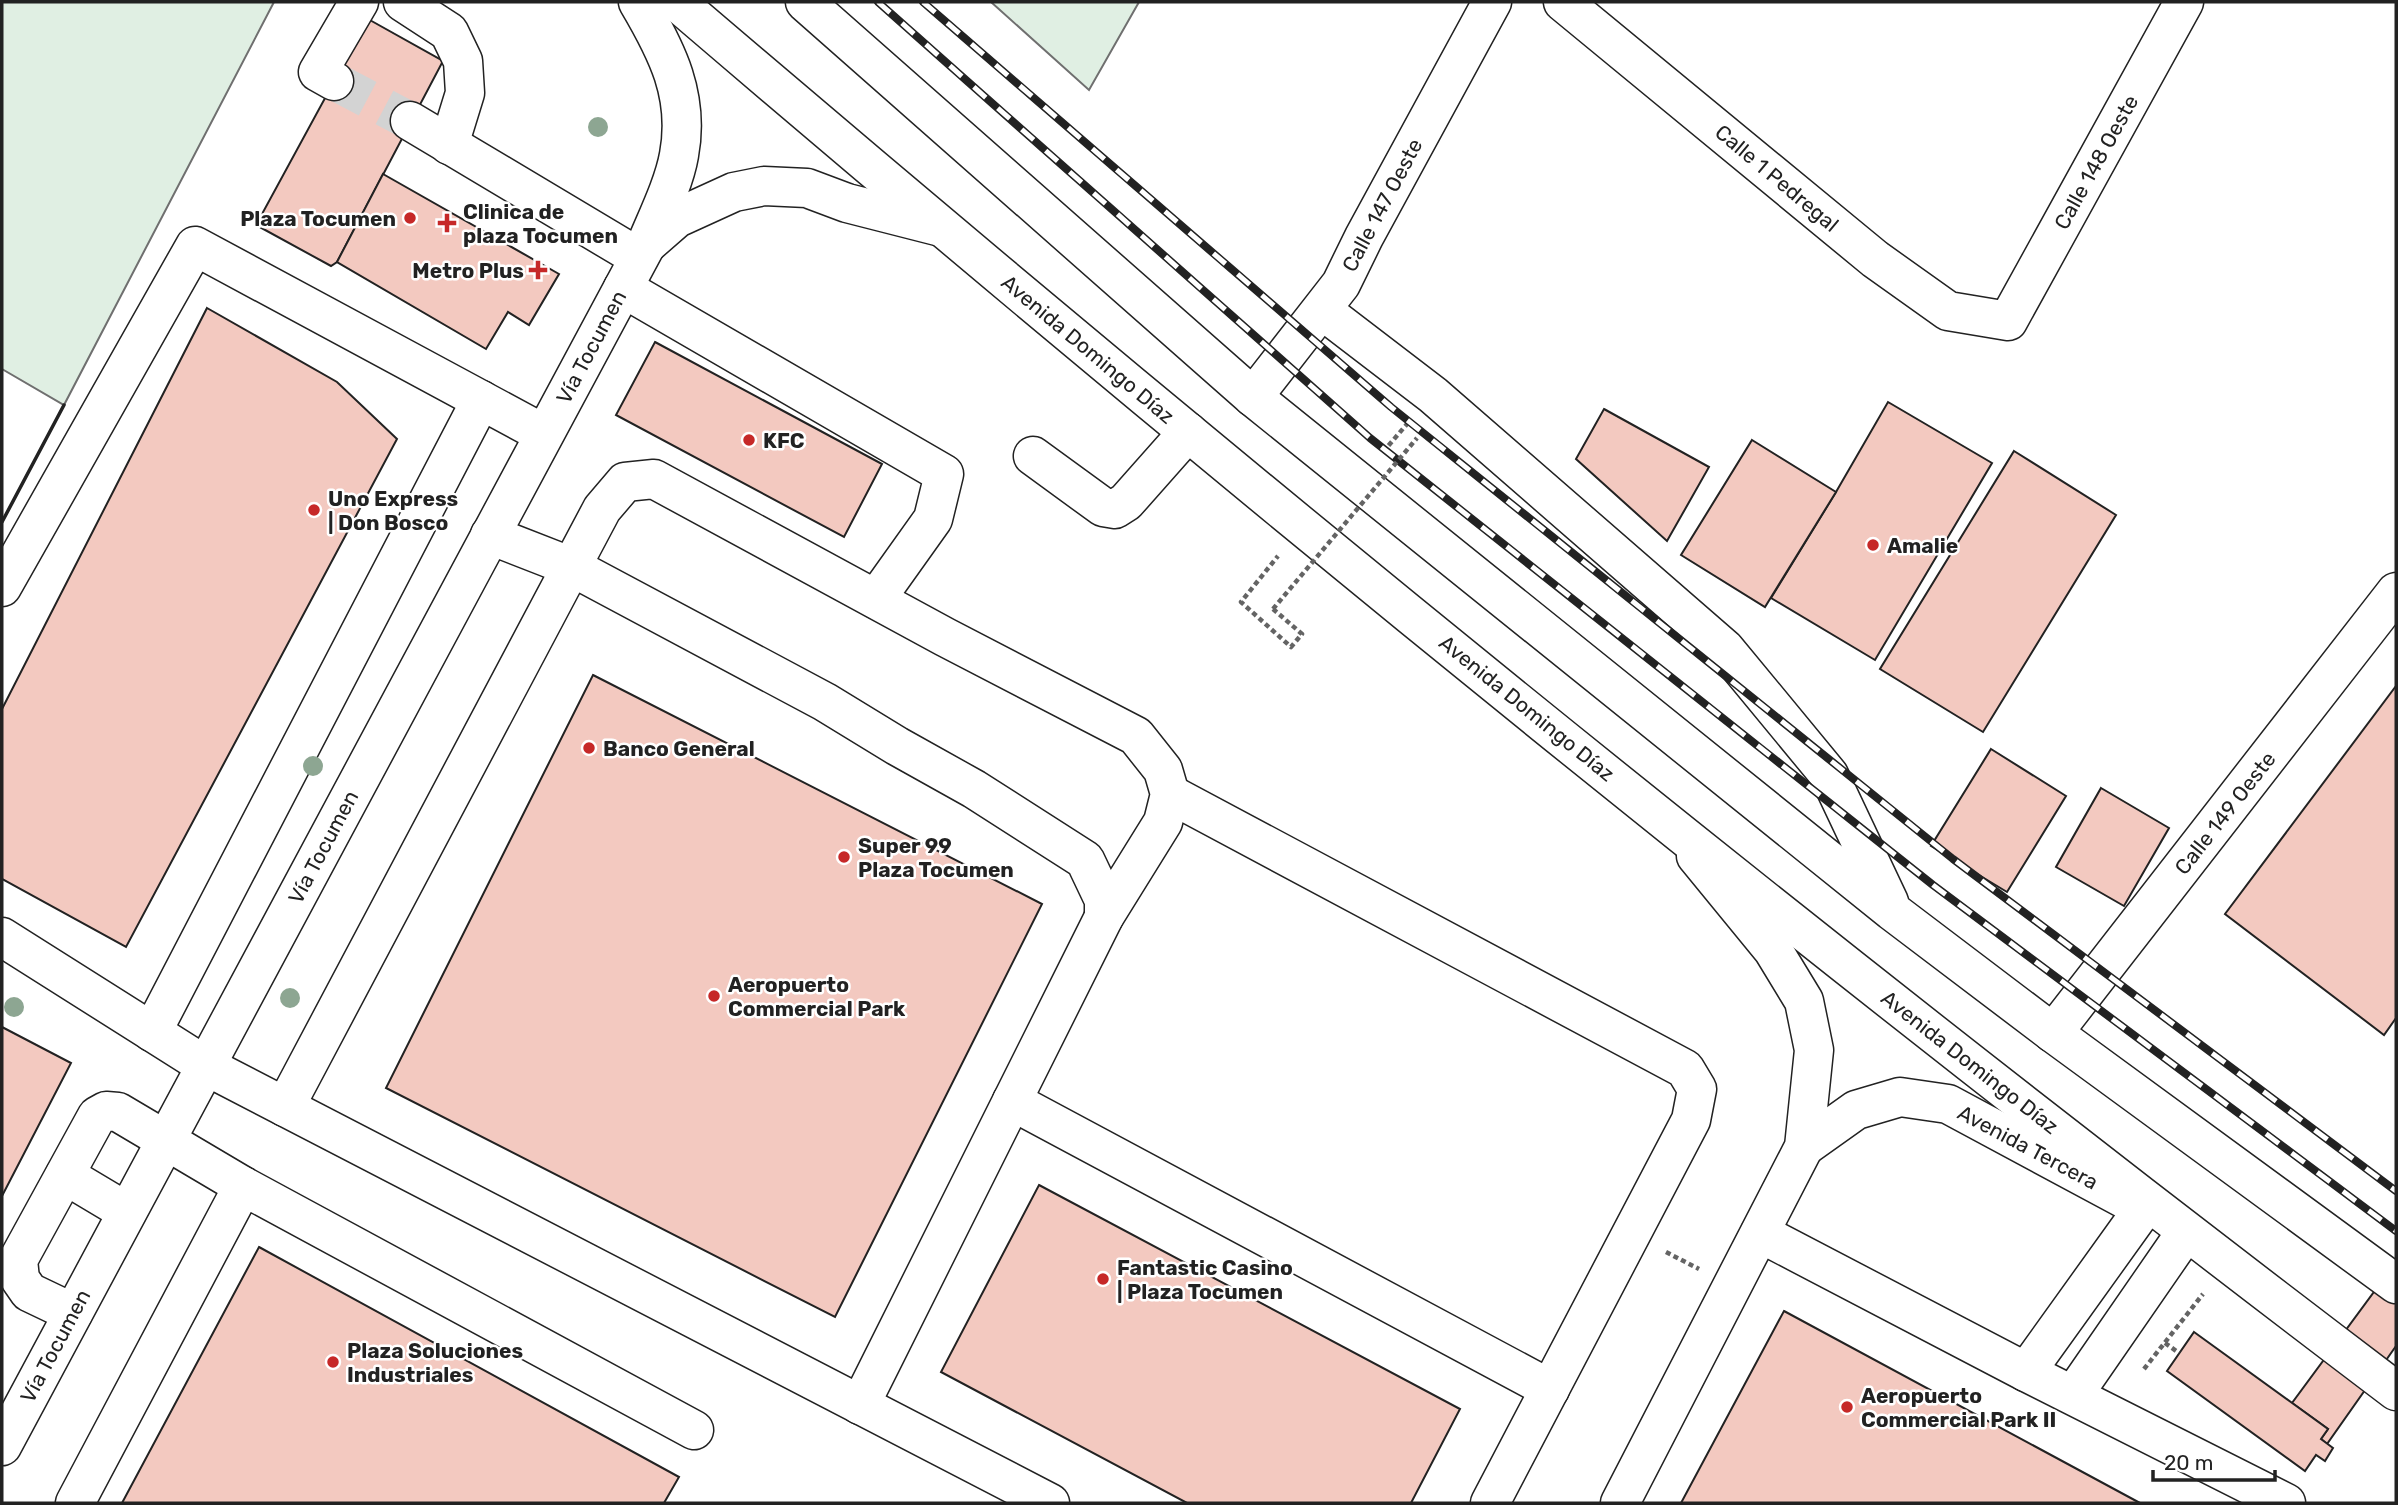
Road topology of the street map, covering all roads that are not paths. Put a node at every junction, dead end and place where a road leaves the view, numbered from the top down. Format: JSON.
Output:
{"nodes":[{"id":1,"x":359,"y":2,"type":"edge"},
{"id":2,"x":403,"y":2,"type":"edge"},
{"id":3,"x":638,"y":2,"type":"edge"},
{"id":4,"x":677,"y":2,"type":"edge"},
{"id":5,"x":806,"y":2,"type":"edge"},
{"id":6,"x":1492,"y":2,"type":"edge"},
{"id":7,"x":1563,"y":2,"type":"edge"},
{"id":8,"x":2184,"y":2,"type":"edge"},
{"id":9,"x":334,"y":81,"type":"tunnel mouth"},
{"id":10,"x":410,"y":121,"type":"tunnel mouth"},
{"id":11,"x":449,"y":145,"type":"junction"},
{"id":12,"x":941,"y":228,"type":"junction"},
{"id":13,"x":635,"y":264,"type":"junction"},
{"id":14,"x":1322,"y":310,"type":"junction"},
{"id":15,"x":2008,"y":321,"type":"joint"},
{"id":16,"x":1253,"y":397,"type":"junction"},
{"id":17,"x":481,"y":400,"type":"junction"},
{"id":18,"x":1188,"y":432,"type":"junction"},
{"id":19,"x":544,"y":434,"type":"junction"},
{"id":20,"x":1033,"y":456,"type":"dead end"},
{"id":21,"x":490,"y":535,"type":"junction"},
{"id":22,"x":572,"y":568,"type":"junction"},
{"id":23,"x":2,"y":587,"type":"edge"},
{"id":24,"x":2396,"y":592,"type":"edge"},
{"id":25,"x":876,"y":599,"type":"junction"},
{"id":26,"x":1170,"y":794,"type":"junction"},
{"id":27,"x":1673,"y":827,"type":"junction"},
{"id":28,"x":1892,"y":911,"type":"junction"},
{"id":29,"x":1104,"y":917,"type":"junction"},
{"id":30,"x":2,"y":937,"type":"edge"},
{"id":31,"x":152,"y":1032,"type":"junction"},
{"id":32,"x":2053,"y":1033,"type":"junction"},
{"id":33,"x":206,"y":1066,"type":"junction"},
{"id":34,"x":1012,"y":1101,"type":"junction"},
{"id":35,"x":285,"y":1107,"type":"junction"},
{"id":36,"x":166,"y":1139,"type":"junction"},
{"id":37,"x":1804,"y":1147,"type":"junction"},
{"id":38,"x":65,"y":1175,"type":"junction"},
{"id":39,"x":243,"y":1186,"type":"junction"},
{"id":40,"x":127,"y":1212,"type":"junction"},
{"id":41,"x":2168,"y":1221,"type":"junction"},
{"id":42,"x":1760,"y":1233,"type":"junction"},
{"id":43,"x":2396,"y":1284,"type":"edge"},
{"id":44,"x":73,"y":1313,"type":"junction"},
{"id":45,"x":2026,"y":1372,"type":"junction"},
{"id":46,"x":1550,"y":1388,"type":"junction"},
{"id":47,"x":2396,"y":1391,"type":"edge"},
{"id":48,"x":14,"y":1393,"type":"edge"},
{"id":49,"x":2074,"y":1394,"type":"junction"},
{"id":50,"x":860,"y":1405,"type":"junction"},
{"id":51,"x":694,"y":1430,"type":"dead end"},
{"id":52,"x":2,"y":1447,"type":"edge"},
{"id":53,"x":75,"y":1503,"type":"edge"},
{"id":54,"x":1050,"y":1503,"type":"edge"},
{"id":55,"x":1490,"y":1503,"type":"edge"},
{"id":56,"x":1620,"y":1503,"type":"edge"},
{"id":57,"x":2286,"y":1503,"type":"edge"}],
"edges":[{"from":1,"to":9,"type":"street"},
{"from":2,"to":11,"type":"street"},
{"from":3,"to":13,"type":"street"},
{"from":4,"to":12,"type":"street","name":"Avenida Domingo Díaz"},
{"from":5,"to":16,"type":"street"},
{"from":6,"to":14,"type":"street","name":"Calle 147 Oeste"},
{"from":7,"to":15,"type":"street","name":"Calle 1 Pedregal"},
{"from":8,"to":15,"type":"street","name":"Calle 148 Oeste"},
{"from":10,"to":11,"type":"street"},
{"from":11,"to":13,"type":"street"},
{"from":12,"to":13,"type":"street"},
{"from":12,"to":18,"type":"street","name":"Avenida Domingo Díaz"},
{"from":13,"to":19,"type":"street","name":"Vía Tocumen"},
{"from":13,"to":25,"type":"street"},
{"from":14,"to":16,"type":"street","name":"Calle 147 Oeste"},
{"from":14,"to":28,"type":"street"},
{"from":16,"to":28,"type":"street"},
{"from":17,"to":19,"type":"street"},
{"from":17,"to":23,"type":"street"},
{"from":17,"to":31,"type":"street"},
{"from":18,"to":20,"type":"street"},
{"from":18,"to":27,"type":"street","name":"Avenida Domingo Díaz"},
{"from":19,"to":21,"type":"street","name":"Vía Tocumen"},
{"from":21,"to":22,"type":"street"},
{"from":21,"to":33,"type":"street","name":"Vía Tocumen"},
{"from":22,"to":25,"type":"street"},
{"from":22,"to":29,"type":"street"},
{"from":22,"to":35,"type":"street"},
{"from":24,"to":32,"type":"street","name":"Calle 149 Oeste"},
{"from":25,"to":26,"type":"street"},
{"from":26,"to":29,"type":"street"},
{"from":26,"to":46,"type":"street"},
{"from":27,"to":37,"type":"street","name":"Avenida Tercera"},
{"from":27,"to":41,"type":"street","name":"Avenida Domingo Díaz"},
{"from":28,"to":32,"type":"street"},
{"from":29,"to":34,"type":"street"},
{"from":30,"to":31,"type":"street"},
{"from":31,"to":33,"type":"street"},
{"from":32,"to":43,"type":"street"},
{"from":33,"to":35,"type":"street"},
{"from":33,"to":36,"type":"street","name":"Vía Tocumen"},
{"from":34,"to":46,"type":"street"},
{"from":34,"to":50,"type":"street"},
{"from":35,"to":50,"type":"street"},
{"from":36,"to":38,"type":"street"},
{"from":36,"to":39,"type":"street"},
{"from":36,"to":40,"type":"street","name":"Vía Tocumen"},
{"from":37,"to":41,"type":"street","name":"Avenida Tercera"},
{"from":37,"to":42,"type":"street","name":"Avenida Tercera"},
{"from":38,"to":40,"type":"street"},
{"from":38,"to":44,"type":"street"},
{"from":39,"to":51,"type":"street"},
{"from":39,"to":53,"type":"street"},
{"from":40,"to":44,"type":"street","name":"Vía Tocumen"},
{"from":41,"to":45,"type":"street"},
{"from":41,"to":47,"type":"street","name":"Avenida Domingo Díaz"},
{"from":41,"to":49,"type":"street"},
{"from":42,"to":45,"type":"street"},
{"from":42,"to":56,"type":"street","name":"Avenida Tercera"},
{"from":44,"to":48,"type":"street","name":"Vía Tocumen"},
{"from":45,"to":49,"type":"street"},
{"from":46,"to":55,"type":"street"},
{"from":48,"to":52,"type":"street","name":"Vía Tocumen"},
{"from":49,"to":57,"type":"street"},
{"from":50,"to":54,"type":"street"}]}
